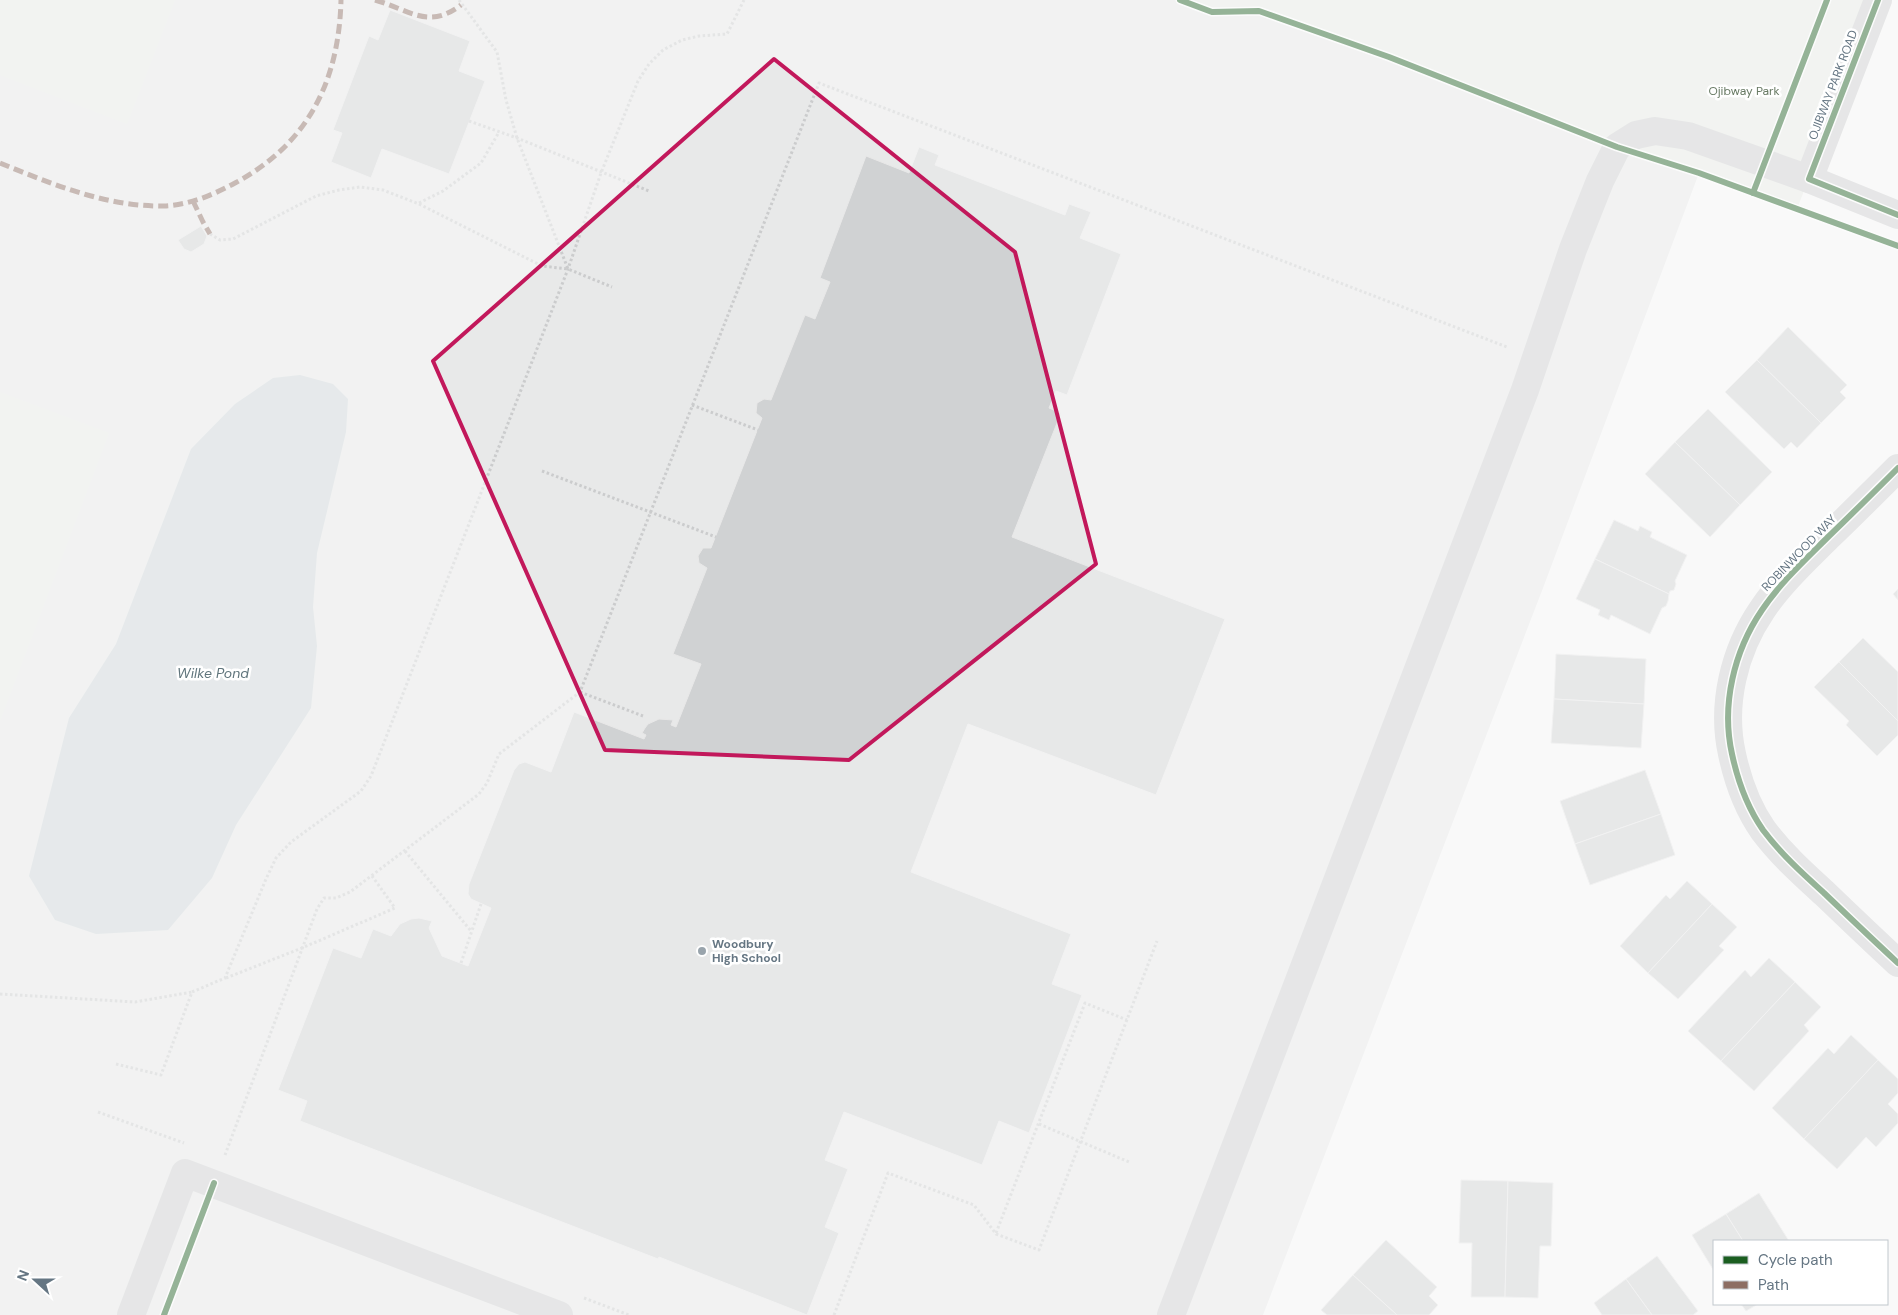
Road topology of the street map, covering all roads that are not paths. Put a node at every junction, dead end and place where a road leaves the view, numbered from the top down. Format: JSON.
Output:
{"nodes":[{"id":1,"x":1878,"y":0,"type":"edge"},
{"id":2,"x":1809,"y":179,"type":"junction"},
{"id":3,"x":1898,"y":214,"type":"edge"},
{"id":4,"x":1898,"y":468,"type":"edge"},
{"id":5,"x":1898,"y":963,"type":"edge"},
{"id":6,"x":131,"y":1315,"type":"edge"},
{"id":7,"x":560,"y":1315,"type":"edge"},
{"id":8,"x":1171,"y":1315,"type":"edge"}],
"edges":[{"from":1,"to":2,"type":"street","name":"OJIBWAY PARK ROAD"},
{"from":2,"to":3,"type":"street"},
{"from":2,"to":8,"type":"street"},
{"from":4,"to":5,"type":"street","name":"ROBINWOOD WAY"},
{"from":6,"to":7,"type":"street"}]}
